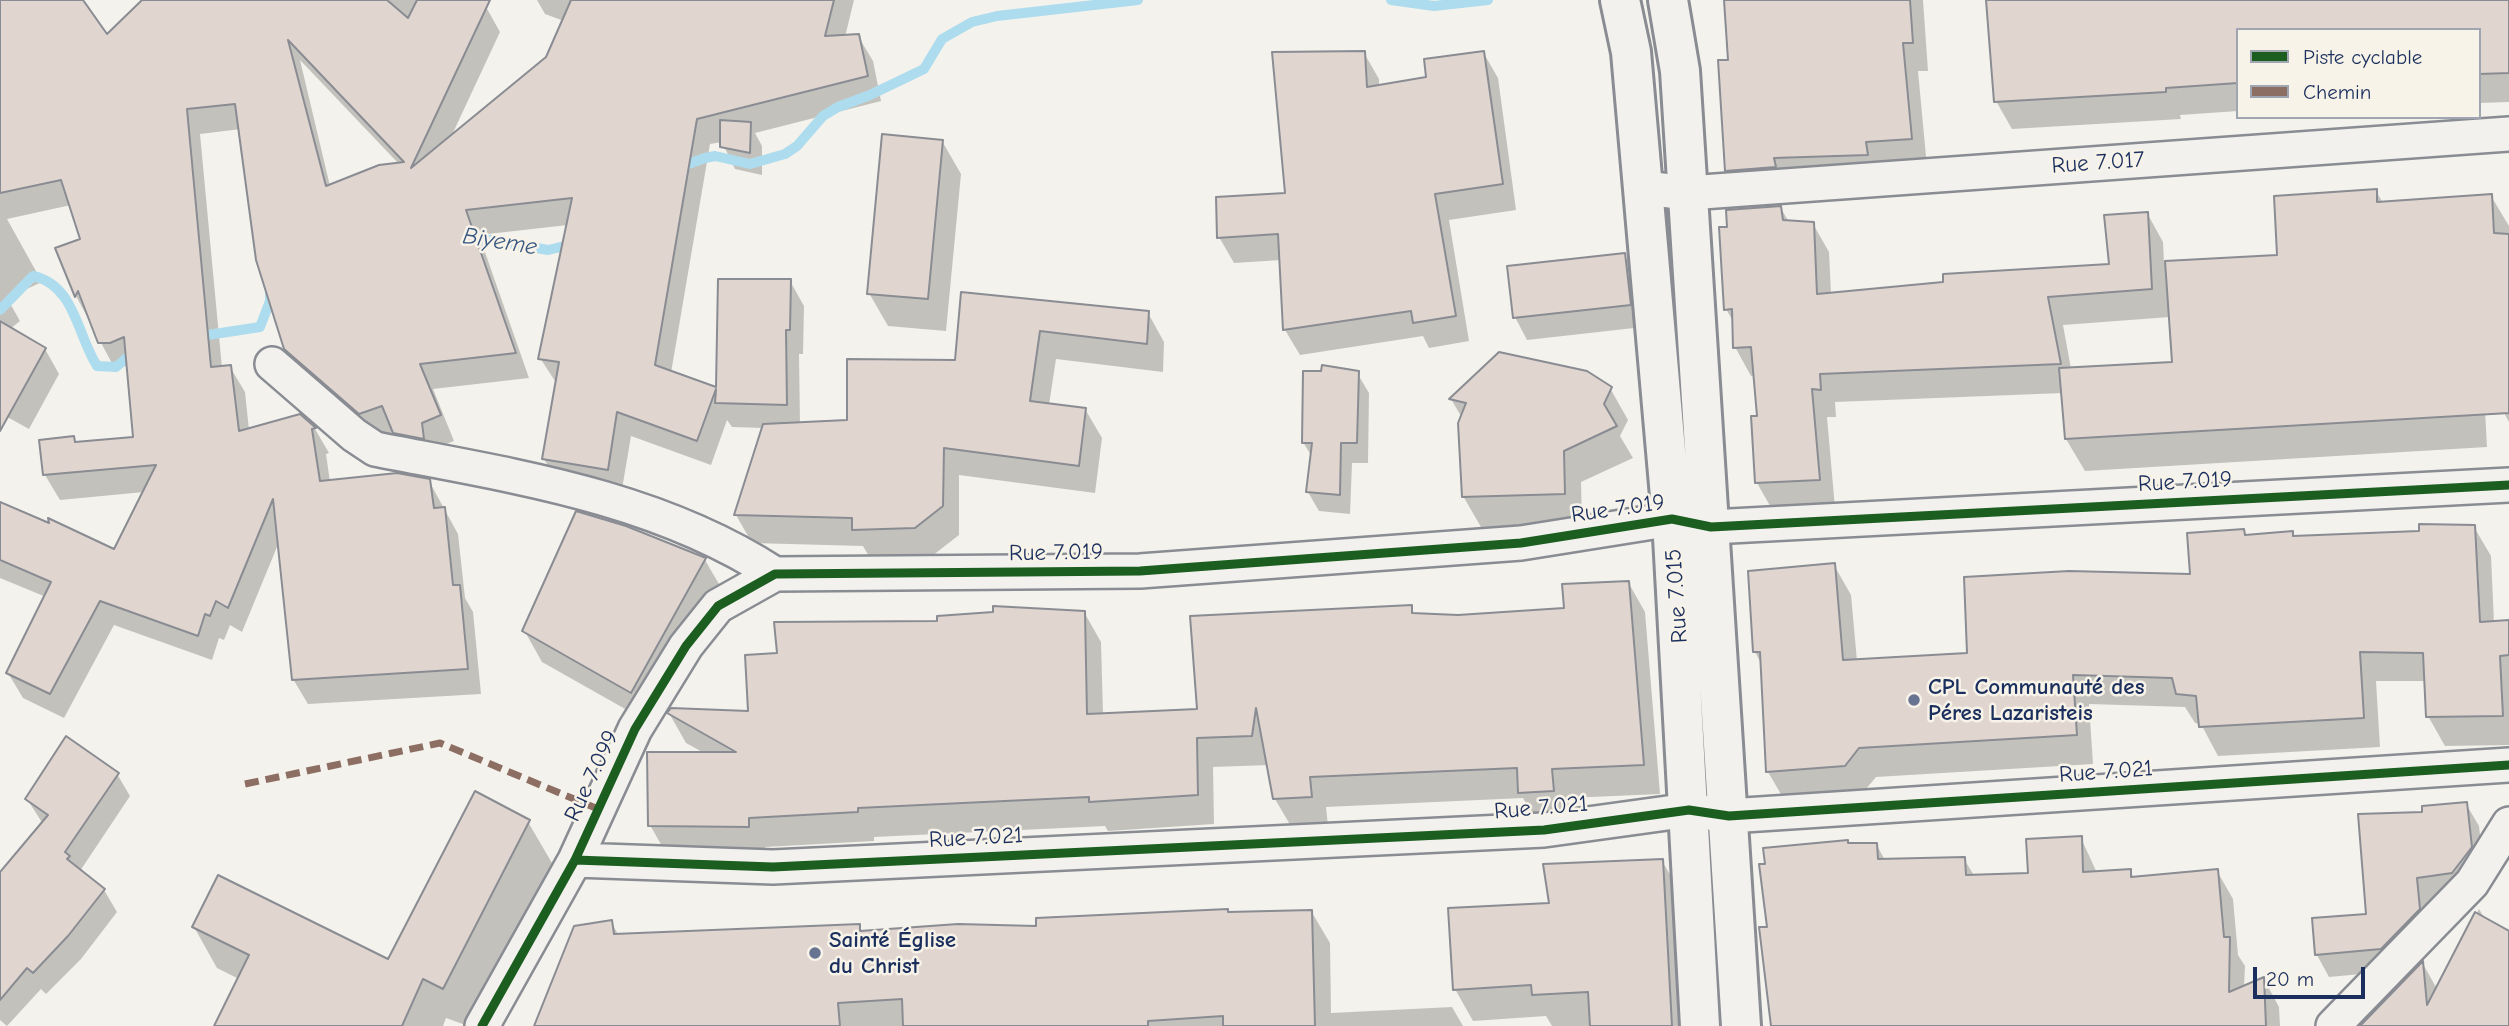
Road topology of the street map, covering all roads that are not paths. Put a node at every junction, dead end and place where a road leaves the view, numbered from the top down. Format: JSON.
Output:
{"nodes":[{"id":1,"x":1620,"y":0,"type":"edge"},
{"id":2,"x":1668,"y":0,"type":"edge"},
{"id":3,"x":2509,"y":134,"type":"edge"},
{"id":4,"x":1644,"y":188,"type":"junction"},
{"id":5,"x":1688,"y":193,"type":"junction"},
{"id":6,"x":272,"y":364,"type":"dead end"},
{"id":7,"x":2509,"y":485,"type":"edge"},
{"id":8,"x":1672,"y":519,"type":"junction"},
{"id":9,"x":1711,"y":527,"type":"junction"},
{"id":10,"x":775,"y":574,"type":"junction"},
{"id":11,"x":2509,"y":765,"type":"edge"},
{"id":12,"x":1689,"y":810,"type":"junction"},
{"id":13,"x":1729,"y":816,"type":"junction"},
{"id":14,"x":2509,"y":824,"type":"edge"},
{"id":15,"x":575,"y":860,"type":"junction"},
{"id":16,"x":482,"y":1026,"type":"edge"},
{"id":17,"x":1700,"y":1026,"type":"edge"},
{"id":18,"x":1741,"y":1026,"type":"edge"},
{"id":19,"x":2333,"y":1026,"type":"edge"}],
"edges":[{"from":1,"to":4,"type":"main road","name":"Rue 7.015"},
{"from":2,"to":5,"type":"main road","name":"Rue 7.015"},
{"from":3,"to":5,"type":"street","name":"Rue 7.017"},
{"from":4,"to":5,"type":"street","name":"Rue 7.017"},
{"from":4,"to":8,"type":"main road","name":"Rue 7.015"},
{"from":5,"to":9,"type":"main road","name":"Rue 7.015"},
{"from":6,"to":10,"type":"street"},
{"from":7,"to":9,"type":"street","name":"Rue 7.019"},
{"from":8,"to":9,"type":"street","name":"Rue 7.019"},
{"from":8,"to":10,"type":"street","name":"Rue 7.019"},
{"from":8,"to":12,"type":"main road","name":"Rue 7.015"},
{"from":9,"to":13,"type":"main road","name":"Rue 7.015"},
{"from":10,"to":15,"type":"street","name":"Rue 7.099"},
{"from":11,"to":13,"type":"street","name":"Rue 7.021"},
{"from":12,"to":13,"type":"street","name":"Rue 7.021"},
{"from":12,"to":15,"type":"street","name":"Rue 7.021"},
{"from":12,"to":17,"type":"main road","name":"Rue 7.015"},
{"from":13,"to":18,"type":"main road","name":"Rue 7.015"},
{"from":14,"to":19,"type":"street"},
{"from":15,"to":16,"type":"street","name":"Rue 7.099"}]}
